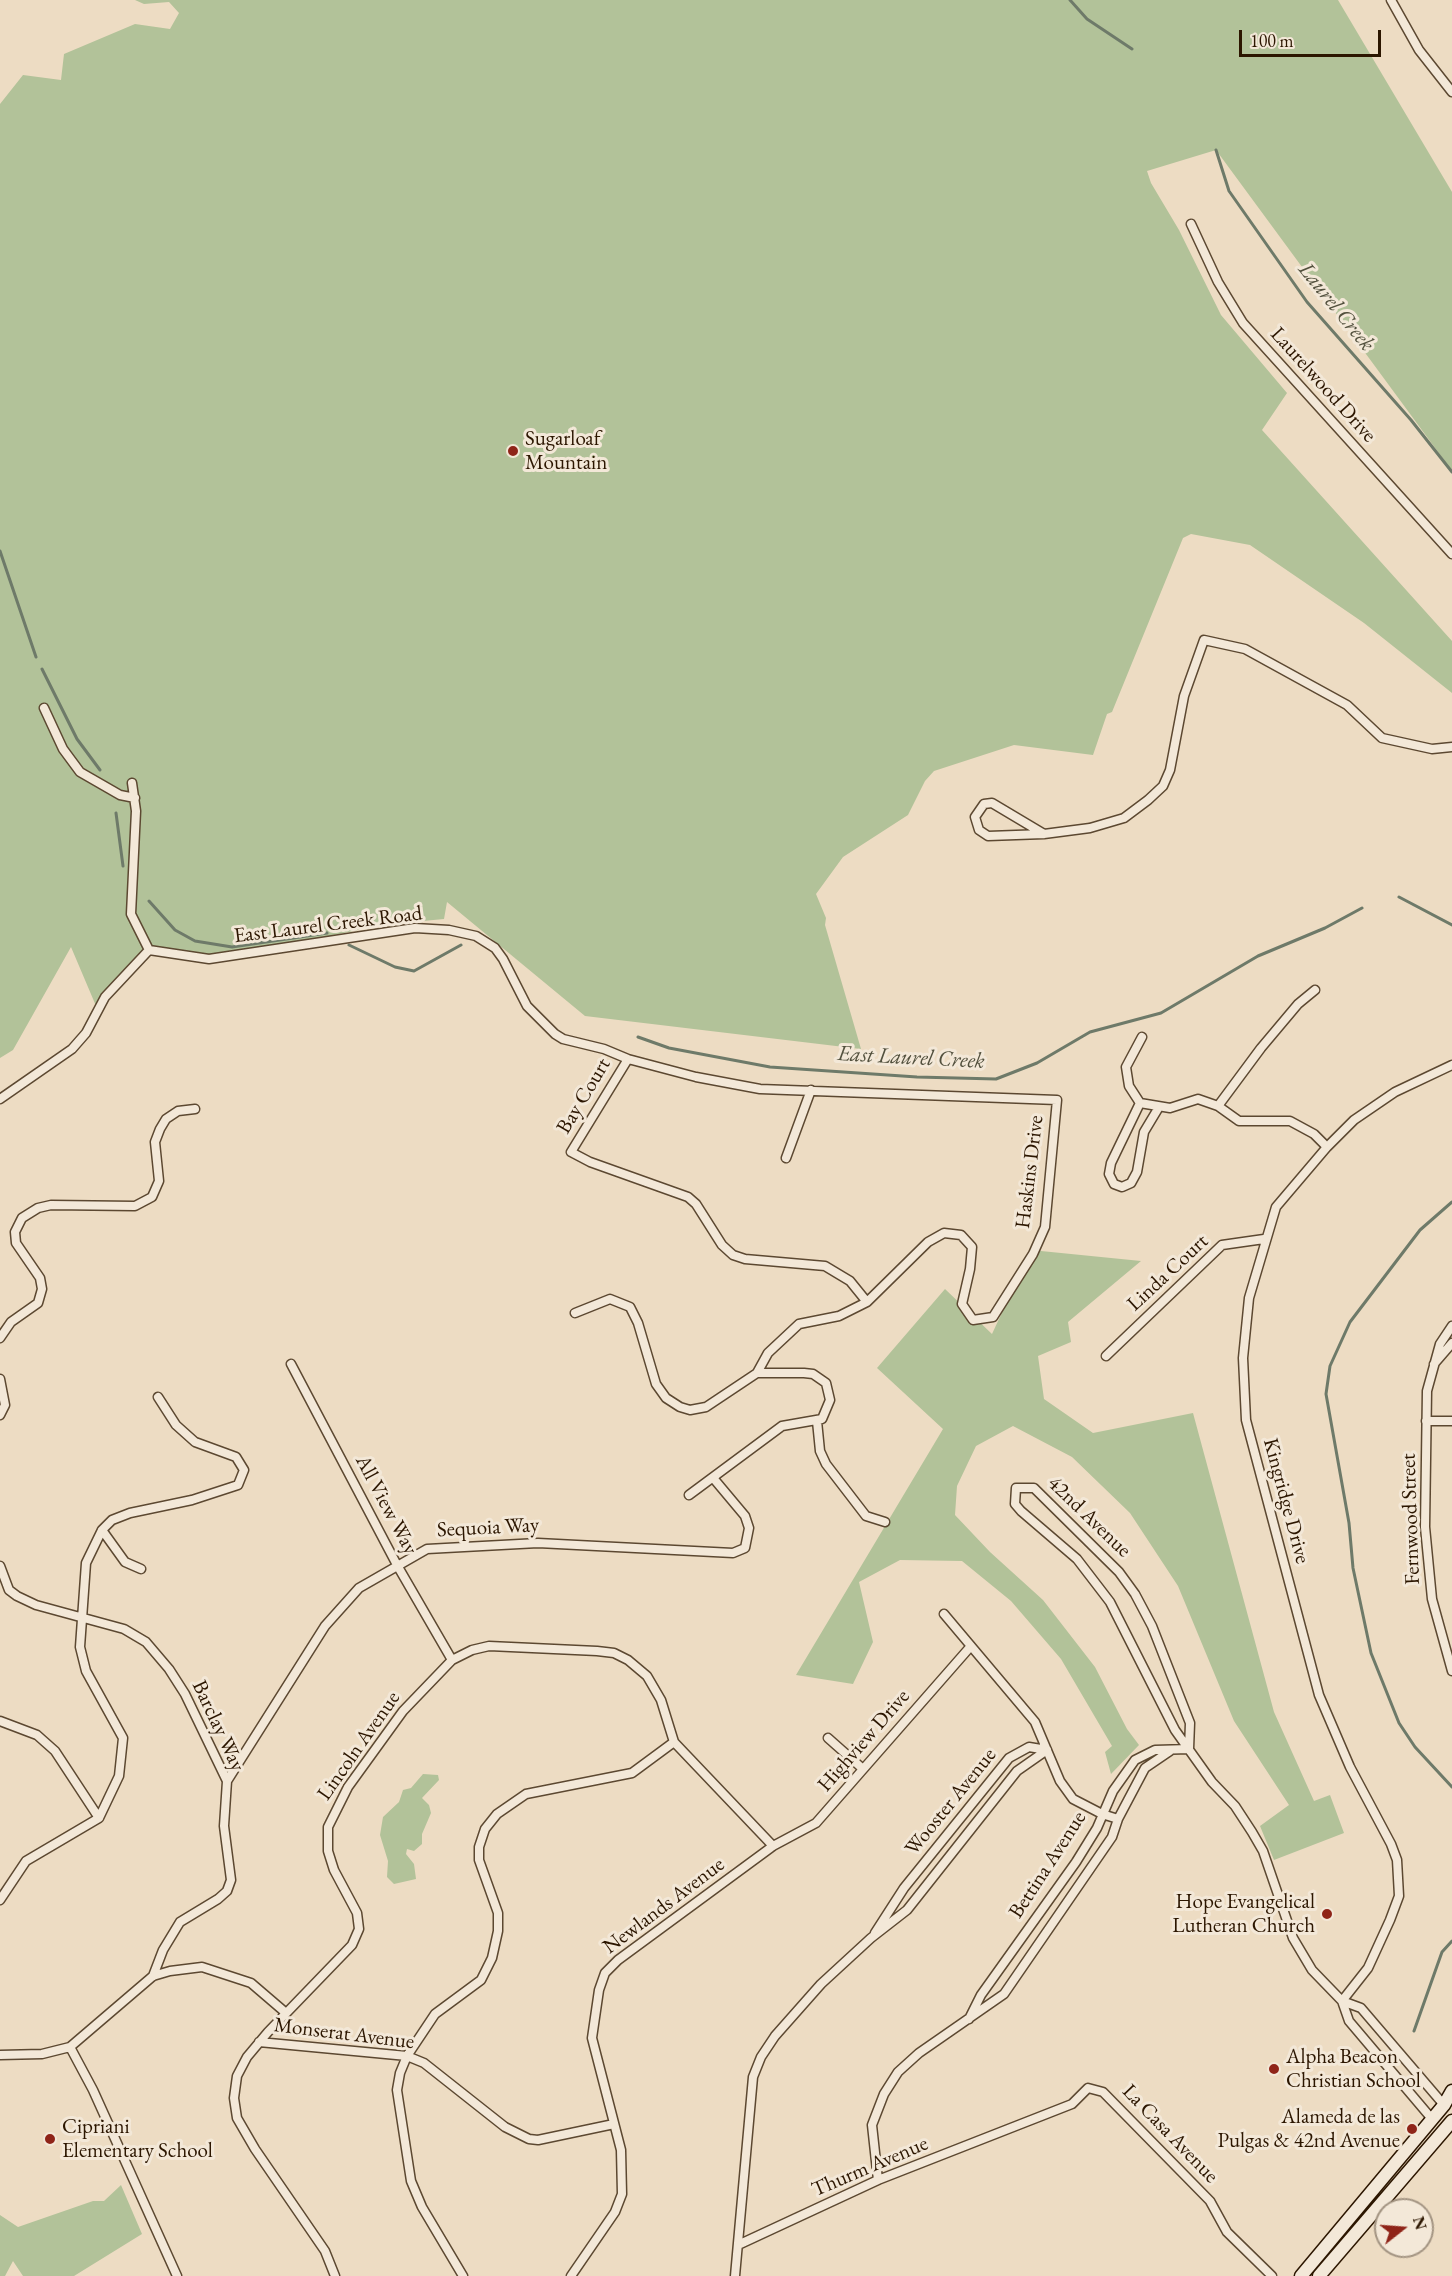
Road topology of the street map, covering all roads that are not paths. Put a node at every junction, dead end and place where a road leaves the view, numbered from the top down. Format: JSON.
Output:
{"nodes":[{"id":1,"x":1391,"y":0,"type":"edge"},
{"id":2,"x":1451,"y":90,"type":"edge"},
{"id":3,"x":1191,"y":224,"type":"dead end"},
{"id":4,"x":1452,"y":554,"type":"edge"},
{"id":5,"x":44,"y":708,"type":"dead end"},
{"id":6,"x":1452,"y":747,"type":"edge"},
{"id":7,"x":132,"y":783,"type":"dead end"},
{"id":8,"x":135,"y":798,"type":"junction"},
{"id":9,"x":1044,"y":834,"type":"junction"},
{"id":10,"x":149,"y":950,"type":"junction"},
{"id":11,"x":1315,"y":990,"type":"dead end"},
{"id":12,"x":1142,"y":1037,"type":"dead end"},
{"id":13,"x":628,"y":1059,"type":"junction"},
{"id":14,"x":1452,"y":1065,"type":"edge"},
{"id":15,"x":811,"y":1090,"type":"junction"},
{"id":16,"x":0,"y":1099,"type":"edge"},
{"id":17,"x":1057,"y":1100,"type":"joint"},
{"id":18,"x":1140,"y":1103,"type":"junction"},
{"id":19,"x":1218,"y":1106,"type":"junction"},
{"id":20,"x":1159,"y":1107,"type":"junction"},
{"id":21,"x":195,"y":1109,"type":"dead end"},
{"id":22,"x":1327,"y":1147,"type":"junction"},
{"id":23,"x":786,"y":1158,"type":"dead end"},
{"id":24,"x":1264,"y":1239,"type":"junction"},
{"id":25,"x":867,"y":1302,"type":"junction"},
{"id":26,"x":575,"y":1313,"type":"dead end"},
{"id":27,"x":1452,"y":1326,"type":"edge"},
{"id":28,"x":0,"y":1338,"type":"edge"},
{"id":29,"x":1452,"y":1343,"type":"edge"},
{"id":30,"x":1106,"y":1356,"type":"dead end"},
{"id":31,"x":291,"y":1364,"type":"dead end"},
{"id":32,"x":1434,"y":1364,"type":"junction"},
{"id":33,"x":757,"y":1373,"type":"junction"},
{"id":34,"x":0,"y":1379,"type":"edge"},
{"id":35,"x":158,"y":1397,"type":"dead end"},
{"id":36,"x":0,"y":1415,"type":"edge"},
{"id":37,"x":817,"y":1421,"type":"junction"},
{"id":38,"x":1426,"y":1421,"type":"junction"},
{"id":39,"x":1452,"y":1421,"type":"edge"},
{"id":40,"x":714,"y":1479,"type":"junction"},
{"id":41,"x":689,"y":1495,"type":"dead end"},
{"id":42,"x":885,"y":1522,"type":"dead end"},
{"id":43,"x":102,"y":1530,"type":"junction"},
{"id":44,"x":397,"y":1565,"type":"junction"},
{"id":45,"x":0,"y":1566,"type":"edge"},
{"id":46,"x":141,"y":1569,"type":"dead end"},
{"id":47,"x":944,"y":1614,"type":"dead end"},
{"id":48,"x":82,"y":1616,"type":"junction"},
{"id":49,"x":971,"y":1646,"type":"junction"},
{"id":50,"x":452,"y":1660,"type":"junction"},
{"id":51,"x":1452,"y":1671,"type":"edge"},
{"id":52,"x":0,"y":1721,"type":"edge"},
{"id":53,"x":828,"y":1738,"type":"dead end"},
{"id":54,"x":674,"y":1742,"type":"junction"},
{"id":55,"x":1189,"y":1749,"type":"junction"},
{"id":56,"x":1047,"y":1750,"type":"junction"},
{"id":57,"x":1170,"y":1751,"type":"junction"},
{"id":58,"x":863,"y":1769,"type":"junction"},
{"id":59,"x":227,"y":1781,"type":"junction"},
{"id":60,"x":1102,"y":1814,"type":"junction"},
{"id":61,"x":99,"y":1818,"type":"junction"},
{"id":62,"x":1118,"y":1819,"type":"junction"},
{"id":63,"x":773,"y":1846,"type":"junction"},
{"id":64,"x":0,"y":1900,"type":"edge"},
{"id":65,"x":871,"y":1938,"type":"junction"},
{"id":66,"x":153,"y":1976,"type":"junction"},
{"id":67,"x":1342,"y":2001,"type":"junction"},
{"id":68,"x":286,"y":2013,"type":"junction"},
{"id":69,"x":968,"y":2020,"type":"junction"},
{"id":70,"x":259,"y":2042,"type":"junction"},
{"id":71,"x":70,"y":2047,"type":"junction"},
{"id":72,"x":0,"y":2055,"type":"edge"},
{"id":73,"x":407,"y":2056,"type":"junction"},
{"id":74,"x":1452,"y":2091,"type":"edge"},
{"id":75,"x":1448,"y":2108,"type":"edge"},
{"id":76,"x":1432,"y":2119,"type":"junction"},
{"id":77,"x":614,"y":2124,"type":"junction"},
{"id":78,"x":1018,"y":2127,"type":"joint"},
{"id":79,"x":1450,"y":2128,"type":"edge"},
{"id":80,"x":878,"y":2180,"type":"junction"},
{"id":81,"x":738,"y":2245,"type":"junction"},
{"id":82,"x":177,"y":2276,"type":"edge"},
{"id":83,"x":335,"y":2276,"type":"edge"},
{"id":84,"x":463,"y":2276,"type":"edge"},
{"id":85,"x":571,"y":2276,"type":"edge"},
{"id":86,"x":735,"y":2276,"type":"edge"},
{"id":87,"x":1272,"y":2276,"type":"edge"},
{"id":88,"x":1301,"y":2276,"type":"edge"},
{"id":89,"x":1319,"y":2276,"type":"edge"}],
"edges":[{"from":1,"to":2,"type":"street"},
{"from":3,"to":4,"type":"street","name":"Laurelwood Drive"},
{"from":5,"to":8,"type":"street"},
{"from":6,"to":9,"type":"street"},
{"from":7,"to":8,"type":"street"},
{"from":8,"to":10,"type":"street"},
{"from":9,"to":9,"type":"street"},
{"from":10,"to":13,"type":"street","name":"East Laurel Creek Road"},
{"from":10,"to":16,"type":"street"},
{"from":11,"to":19,"type":"street"},
{"from":12,"to":18,"type":"street"},
{"from":13,"to":15,"type":"street","name":"East Laurel Creek Road"},
{"from":13,"to":25,"type":"street","name":"Bay Court"},
{"from":14,"to":22,"type":"street","name":"Kingridge Drive"},
{"from":15,"to":17,"type":"street","name":"East Laurel Creek Road"},
{"from":15,"to":23,"type":"street"},
{"from":17,"to":25,"type":"street","name":"Haskins Drive"},
{"from":18,"to":20,"type":"street"},
{"from":18,"to":20,"type":"street"},
{"from":19,"to":20,"type":"street"},
{"from":19,"to":22,"type":"street"},
{"from":21,"to":28,"type":"street"},
{"from":22,"to":24,"type":"street","name":"Kingridge Drive"},
{"from":24,"to":30,"type":"street","name":"Linda Court"},
{"from":24,"to":67,"type":"street","name":"Kingridge Drive"},
{"from":25,"to":33,"type":"street","name":"Haskins Drive"},
{"from":26,"to":33,"type":"street"},
{"from":27,"to":32,"type":"street","name":"Fernwood Street"},
{"from":29,"to":32,"type":"street","name":"Fernwood Street"},
{"from":31,"to":44,"type":"street","name":"All View Way"},
{"from":32,"to":38,"type":"street","name":"Fernwood Street"},
{"from":33,"to":37,"type":"street"},
{"from":34,"to":36,"type":"street"},
{"from":35,"to":43,"type":"street"},
{"from":37,"to":40,"type":"street"},
{"from":37,"to":42,"type":"street"},
{"from":38,"to":39,"type":"street"},
{"from":38,"to":51,"type":"street","name":"Fernwood Street"},
{"from":40,"to":41,"type":"street"},
{"from":40,"to":44,"type":"street","name":"Sequoia Way"},
{"from":43,"to":46,"type":"street"},
{"from":43,"to":48,"type":"street"},
{"from":44,"to":50,"type":"street","name":"All View Way"},
{"from":44,"to":59,"type":"street","name":"Sequoia Way"},
{"from":45,"to":48,"type":"street","name":"Barclay Way"},
{"from":47,"to":49,"type":"street"},
{"from":48,"to":59,"type":"street","name":"Barclay Way"},
{"from":48,"to":61,"type":"street"},
{"from":49,"to":56,"type":"street"},
{"from":49,"to":58,"type":"street","name":"Highview Drive"},
{"from":50,"to":54,"type":"street","name":"Lincoln Avenue"},
{"from":50,"to":68,"type":"street","name":"Lincoln Avenue"},
{"from":52,"to":61,"type":"street"},
{"from":53,"to":58,"type":"street"},
{"from":54,"to":63,"type":"street","name":"Lincoln Avenue"},
{"from":54,"to":73,"type":"street"},
{"from":55,"to":55,"type":"street","name":"42nd Avenue"},
{"from":55,"to":57,"type":"street","name":"Bettina Avenue"},
{"from":55,"to":67,"type":"street","name":"42nd Avenue"},
{"from":56,"to":60,"type":"street"},
{"from":56,"to":65,"type":"street","name":"Wooster Avenue"},
{"from":56,"to":65,"type":"street","name":"Wooster Avenue"},
{"from":57,"to":60,"type":"street","name":"Bettina Avenue"},
{"from":57,"to":62,"type":"street","name":"Bettina Avenue"},
{"from":58,"to":63,"type":"street","name":"Highview Drive"},
{"from":59,"to":66,"type":"street","name":"Barclay Way"},
{"from":60,"to":62,"type":"street"},
{"from":60,"to":69,"type":"street","name":"Bettina Avenue"},
{"from":61,"to":64,"type":"street"},
{"from":62,"to":69,"type":"street","name":"Bettina Avenue"},
{"from":63,"to":77,"type":"street","name":"Newlands Avenue"},
{"from":65,"to":81,"type":"street","name":"Wooster Avenue"},
{"from":66,"to":68,"type":"street","name":"Monserat Avenue"},
{"from":66,"to":71,"type":"street"},
{"from":67,"to":75,"type":"street","name":"42nd Avenue"},
{"from":67,"to":76,"type":"street","name":"42nd Avenue"},
{"from":68,"to":70,"type":"street","name":"Lincoln Avenue"},
{"from":69,"to":80,"type":"street","name":"Bettina Avenue"},
{"from":70,"to":73,"type":"street","name":"Monserat Avenue"},
{"from":70,"to":83,"type":"street","name":"Lincoln Avenue"},
{"from":71,"to":72,"type":"street"},
{"from":71,"to":82,"type":"street"},
{"from":73,"to":77,"type":"street","name":"Monserat Avenue"},
{"from":73,"to":84,"type":"street"},
{"from":74,"to":75,"type":"main road"},
{"from":75,"to":76,"type":"main road"},
{"from":76,"to":79,"type":"main road","name":"42nd Avenue"},
{"from":76,"to":88,"type":"main road"},
{"from":77,"to":85,"type":"street","name":"Newlands Avenue"},
{"from":78,"to":80,"type":"street","name":"Thurm Avenue"},
{"from":78,"to":87,"type":"street","name":"La Casa Avenue"},
{"from":79,"to":89,"type":"main road"},
{"from":80,"to":81,"type":"street","name":"Thurm Avenue"},
{"from":81,"to":86,"type":"street","name":"Wooster Avenue"}]}
